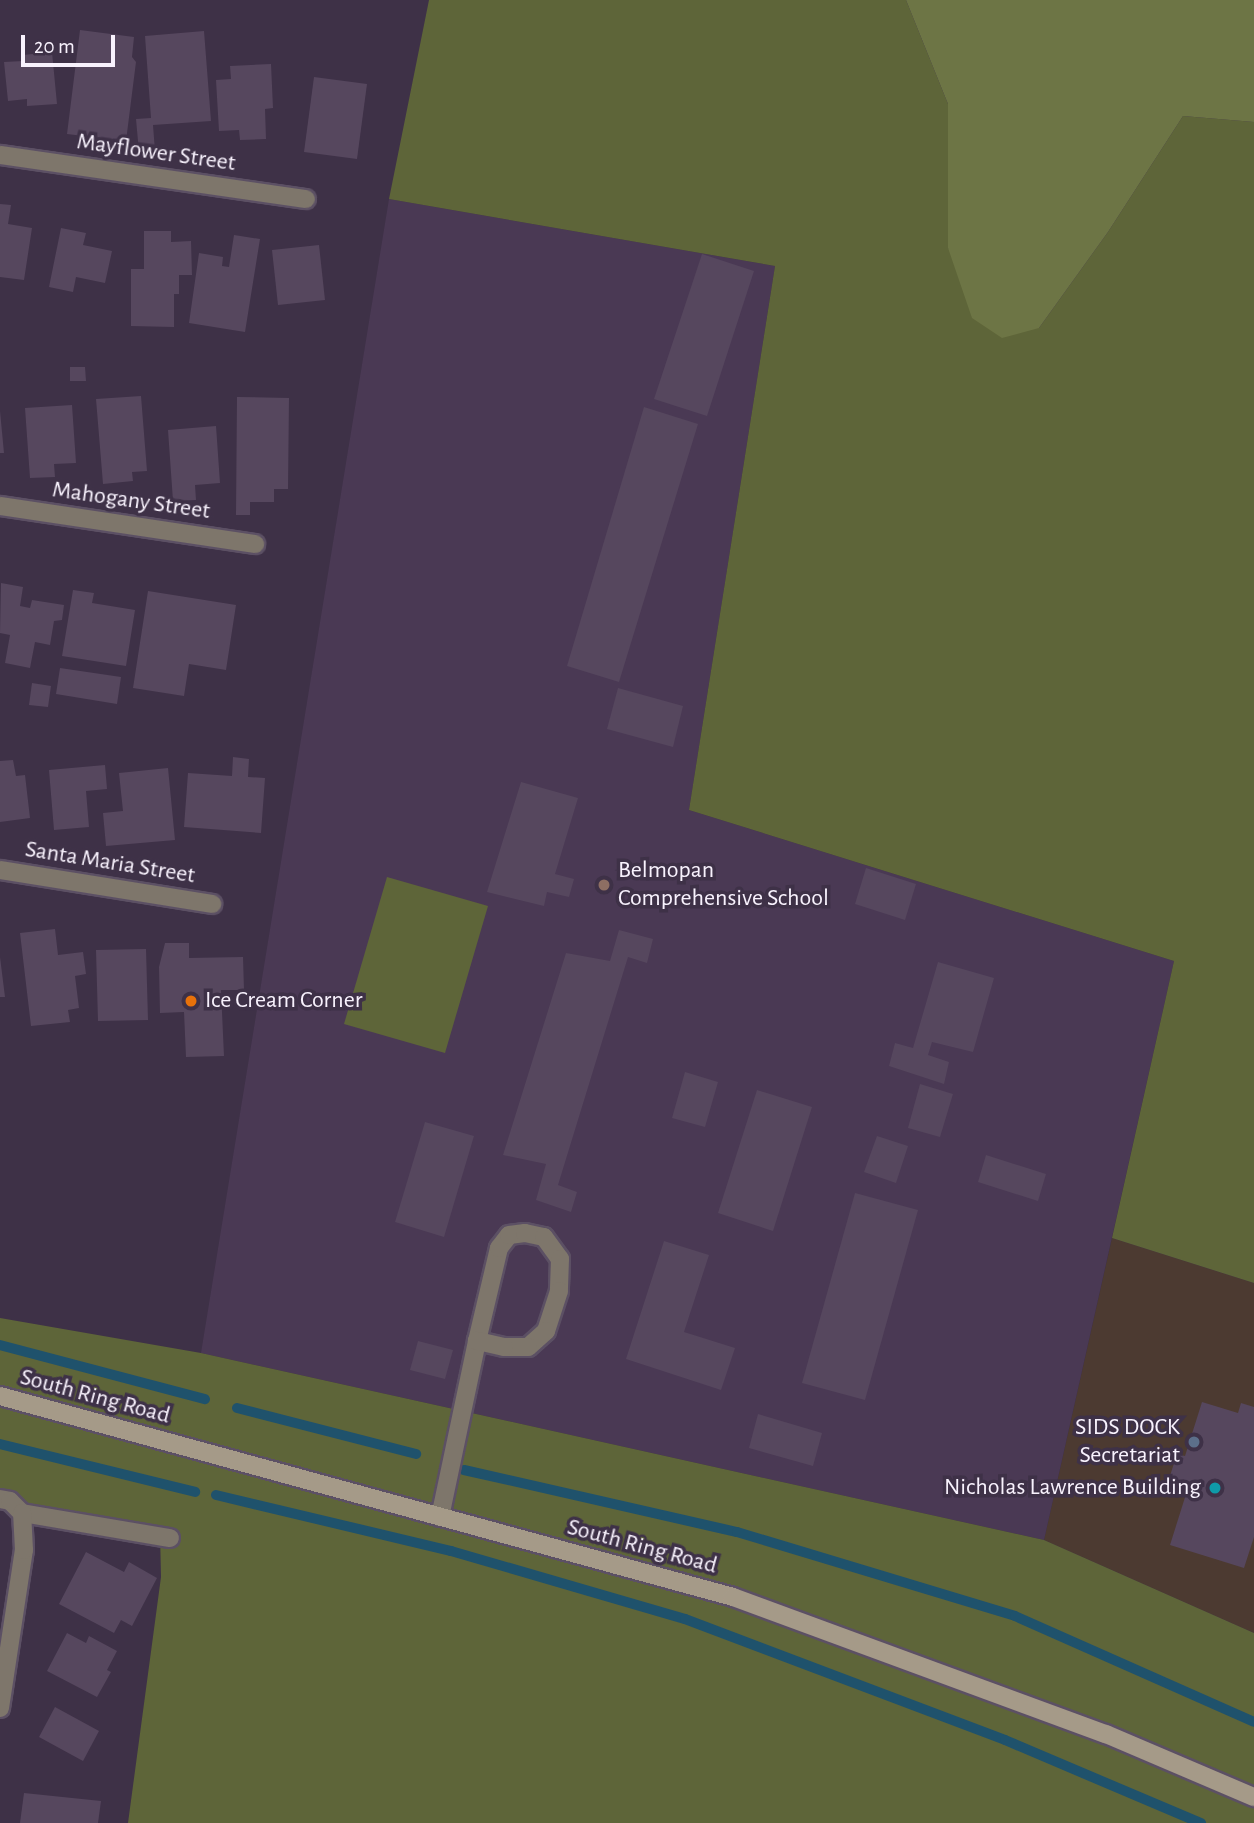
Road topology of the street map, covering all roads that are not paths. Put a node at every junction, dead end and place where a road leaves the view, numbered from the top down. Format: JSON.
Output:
{"nodes":[{"id":1,"x":0,"y":155,"type":"edge"},
{"id":2,"x":306,"y":199,"type":"dead end"},
{"id":3,"x":0,"y":506,"type":"edge"},
{"id":4,"x":255,"y":544,"type":"dead end"},
{"id":5,"x":0,"y":870,"type":"edge"},
{"id":6,"x":212,"y":904,"type":"dead end"},
{"id":7,"x":477,"y":1341,"type":"junction"},
{"id":8,"x":0,"y":1396,"type":"edge"},
{"id":9,"x":0,"y":1499,"type":"edge"},
{"id":10,"x":22,"y":1513,"type":"junction"},
{"id":11,"x":440,"y":1517,"type":"junction"},
{"id":12,"x":170,"y":1538,"type":"dead end"},
{"id":13,"x":0,"y":1707,"type":"edge"},
{"id":14,"x":1254,"y":1797,"type":"edge"}],
"edges":[{"from":1,"to":2,"type":"street","name":"Mayflower Street"},
{"from":3,"to":4,"type":"street","name":"Mahogany Street"},
{"from":5,"to":6,"type":"street","name":"Santa Maria Street"},
{"from":7,"to":7,"type":"street"},
{"from":7,"to":11,"type":"street"},
{"from":8,"to":11,"type":"main road","name":"South Ring Road"},
{"from":9,"to":10,"type":"street"},
{"from":10,"to":12,"type":"street"},
{"from":10,"to":13,"type":"street"},
{"from":11,"to":14,"type":"main road","name":"South Ring Road"}]}
